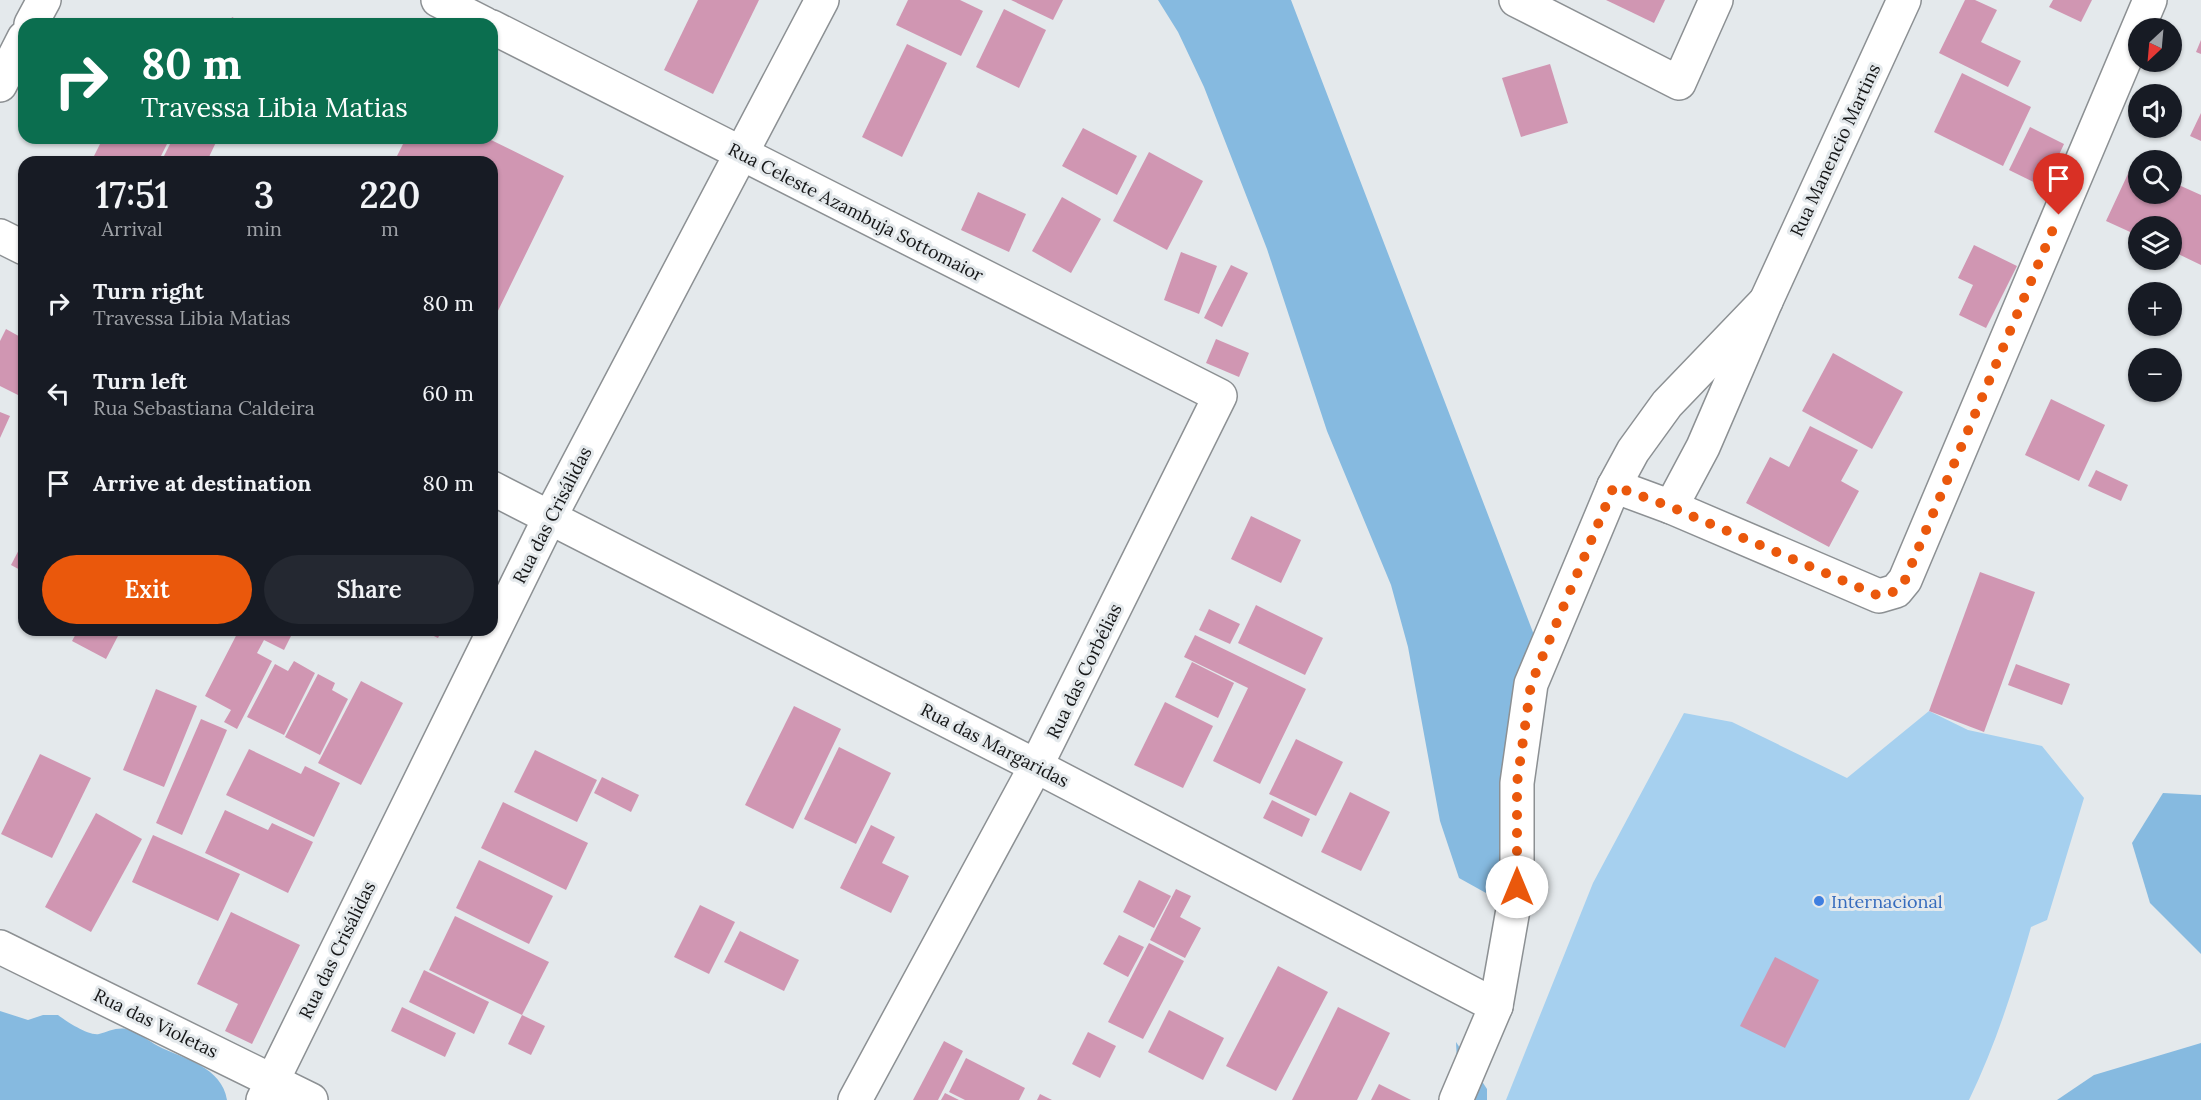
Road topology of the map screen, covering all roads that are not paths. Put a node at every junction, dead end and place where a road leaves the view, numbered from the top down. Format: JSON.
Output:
{"nodes":[{"id":1,"x":44,"y":0,"type":"edge"},
{"id":2,"x":438,"y":0,"type":"edge"},
{"id":3,"x":822,"y":0,"type":"edge"},
{"id":4,"x":1516,"y":0,"type":"edge"},
{"id":5,"x":1716,"y":0,"type":"edge"},
{"id":6,"x":1904,"y":0,"type":"edge"},
{"id":7,"x":2150,"y":0,"type":"edge"},
{"id":8,"x":35,"y":18,"type":"edge"},
{"id":9,"x":473,"y":18,"type":"edge"},
{"id":10,"x":498,"y":30,"type":"edge"},
{"id":11,"x":18,"y":50,"type":"edge"},
{"id":12,"x":0,"y":85,"type":"edge"},
{"id":13,"x":741,"y":154,"type":"junction"},
{"id":14,"x":0,"y":236,"type":"edge"},
{"id":15,"x":18,"y":245,"type":"edge"},
{"id":16,"x":1766,"y":301,"type":"junction"},
{"id":17,"x":1220,"y":396,"type":"joint"},
{"id":18,"x":1614,"y":486,"type":"junction"},
{"id":19,"x":498,"y":491,"type":"edge"},
{"id":20,"x":1671,"y":507,"type":"junction"},
{"id":21,"x":550,"y":517,"type":"junction"},
{"id":22,"x":498,"y":623,"type":"edge"},
{"id":23,"x":491,"y":636,"type":"edge"},
{"id":24,"x":1036,"y":766,"type":"junction"},
{"id":25,"x":0,"y":947,"type":"edge"},
{"id":26,"x":1496,"y":1006,"type":"junction"},
{"id":27,"x":268,"y":1090,"type":"edge"},
{"id":28,"x":311,"y":1100,"type":"edge"},
{"id":29,"x":855,"y":1100,"type":"edge"},
{"id":30,"x":1456,"y":1100,"type":"edge"}],
"edges":[{"from":1,"to":8,"type":"street"},
{"from":2,"to":9,"type":"street"},
{"from":3,"to":13,"type":"street","name":"Rua das Crisálidas"},
{"from":4,"to":5,"type":"street"},
{"from":6,"to":16,"type":"street","name":"Rua Manencio Martins"},
{"from":7,"to":20,"type":"street"},
{"from":10,"to":13,"type":"street","name":"Rua Celeste Azambuja Sottomaior"},
{"from":11,"to":12,"type":"street"},
{"from":13,"to":17,"type":"street","name":"Rua Celeste Azambuja Sottomaior"},
{"from":13,"to":21,"type":"street","name":"Rua das Crisálidas"},
{"from":14,"to":15,"type":"street"},
{"from":16,"to":18,"type":"street","name":"Rua Manencio Martins"},
{"from":16,"to":20,"type":"street","name":"Rua Manencio Martins"},
{"from":17,"to":24,"type":"street","name":"Rua das Corbélias"},
{"from":18,"to":20,"type":"street"},
{"from":18,"to":26,"type":"street","name":"Rua Manencio Martins"},
{"from":19,"to":21,"type":"street","name":"Rua das Margaridas"},
{"from":21,"to":22,"type":"street","name":"Rua das Crisálidas"},
{"from":21,"to":24,"type":"street","name":"Rua das Margaridas"},
{"from":23,"to":27,"type":"street","name":"Rua das Crisálidas"},
{"from":24,"to":26,"type":"street","name":"Rua das Margaridas"},
{"from":24,"to":29,"type":"street","name":"Rua das Corbélias"},
{"from":25,"to":27,"type":"street","name":"Rua das Violetas"},
{"from":26,"to":30,"type":"street","name":"Rua Manencio Martins"},
{"from":27,"to":28,"type":"street","name":"Rua das Violetas"}]}
